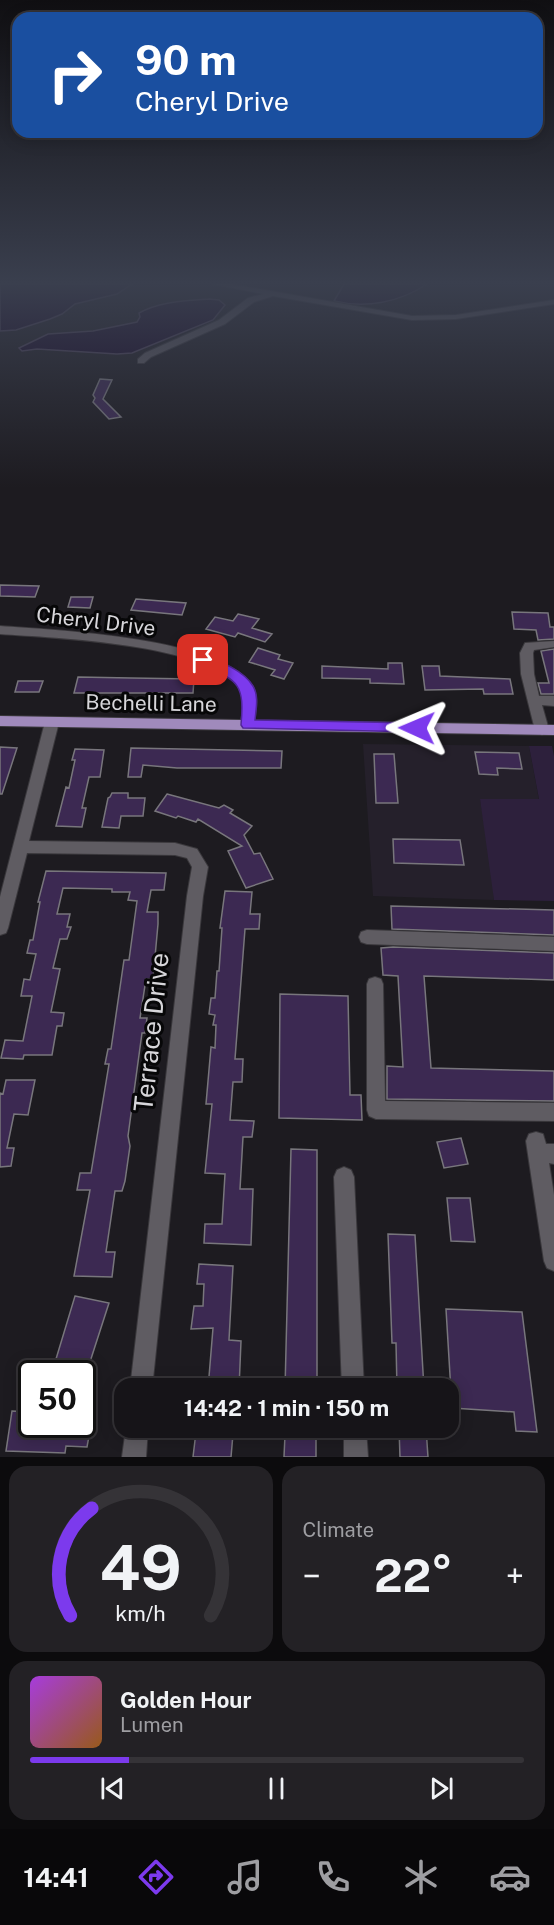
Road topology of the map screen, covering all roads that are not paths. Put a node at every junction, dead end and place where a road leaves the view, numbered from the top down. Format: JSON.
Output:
{"nodes":[{"id":1,"x":155,"y":352,"type":"edge"},
{"id":2,"x":141,"y":361,"type":"dead end"},
{"id":3,"x":0,"y":630,"type":"edge"},
{"id":4,"x":552,"y":644,"type":"dead end"},
{"id":5,"x":534,"y":700,"type":"junction"},
{"id":6,"x":554,"y":700,"type":"edge"},
{"id":7,"x":0,"y":721,"type":"edge"},
{"id":8,"x":52,"y":722,"type":"junction"},
{"id":9,"x":247,"y":725,"type":"junction"},
{"id":10,"x":548,"y":730,"type":"edge"},
{"id":11,"x":22,"y":847,"type":"junction"},
{"id":12,"x":0,"y":928,"type":"edge"},
{"id":13,"x":367,"y":937,"type":"dead end"},
{"id":14,"x":554,"y":944,"type":"edge"},
{"id":15,"x":375,"y":984,"type":"dead end"},
{"id":16,"x":554,"y":1112,"type":"edge"},
{"id":17,"x":543,"y":1149,"type":"edge"},
{"id":18,"x":344,"y":1177,"type":"dead end"},
{"id":19,"x":554,"y":1261,"type":"edge"},
{"id":20,"x":142,"y":1378,"type":"edge"},
{"id":21,"x":353,"y":1378,"type":"edge"},
{"id":22,"x":136,"y":1438,"type":"edge"},
{"id":23,"x":355,"y":1438,"type":"edge"},
{"id":24,"x":134,"y":1457,"type":"edge"},
{"id":25,"x":356,"y":1457,"type":"edge"}],
"edges":[{"from":1,"to":2,"type":"street"},
{"from":3,"to":9,"type":"street","name":"Cheryl Drive"},
{"from":4,"to":5,"type":"street"},
{"from":5,"to":6,"type":"street"},
{"from":5,"to":10,"type":"street"},
{"from":7,"to":8,"type":"main road","name":"Bechelli Lane"},
{"from":8,"to":9,"type":"main road","name":"Bechelli Lane"},
{"from":8,"to":11,"type":"street"},
{"from":9,"to":10,"type":"main road","name":"Bechelli Lane"},
{"from":11,"to":12,"type":"street"},
{"from":11,"to":20,"type":"street","name":"Terrace Drive"},
{"from":13,"to":14,"type":"street"},
{"from":15,"to":16,"type":"street"},
{"from":17,"to":19,"type":"street"},
{"from":18,"to":21,"type":"street"},
{"from":22,"to":24,"type":"street"},
{"from":23,"to":25,"type":"street"}]}
